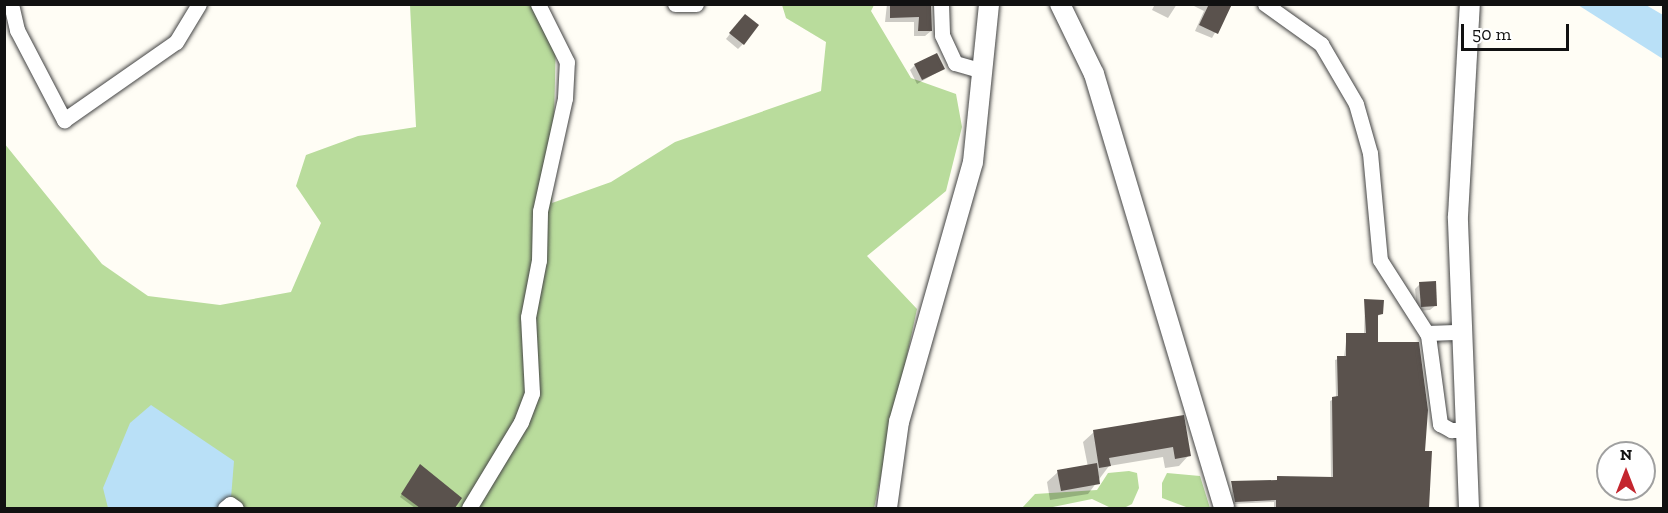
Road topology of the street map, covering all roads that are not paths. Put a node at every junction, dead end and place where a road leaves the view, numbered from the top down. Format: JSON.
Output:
{"nodes":[{"id":1,"x":11,"y":4,"type":"edge"},
{"id":2,"x":199,"y":4,"type":"edge"},
{"id":3,"x":538,"y":4,"type":"edge"},
{"id":4,"x":675,"y":4,"type":"edge"},
{"id":5,"x":696,"y":4,"type":"edge"},
{"id":6,"x":941,"y":4,"type":"edge"},
{"id":7,"x":990,"y":4,"type":"edge"},
{"id":8,"x":1060,"y":4,"type":"edge"},
{"id":9,"x":1266,"y":4,"type":"edge"},
{"id":10,"x":1470,"y":4,"type":"edge"},
{"id":11,"x":984,"y":71,"type":"junction"},
{"id":12,"x":1462,"y":332,"type":"junction"},
{"id":13,"x":1427,"y":333,"type":"junction"},
{"id":14,"x":1466,"y":430,"type":"junction"},
{"id":15,"x":225,"y":508,"type":"edge"},
{"id":16,"x":236,"y":508,"type":"edge"},
{"id":17,"x":469,"y":508,"type":"edge"},
{"id":18,"x":887,"y":508,"type":"edge"},
{"id":19,"x":1224,"y":508,"type":"edge"},
{"id":20,"x":1469,"y":508,"type":"edge"}],
"edges":[{"from":1,"to":2,"type":"street"},
{"from":3,"to":17,"type":"street"},
{"from":4,"to":5,"type":"street"},
{"from":6,"to":11,"type":"street"},
{"from":7,"to":11,"type":"street"},
{"from":8,"to":19,"type":"street"},
{"from":9,"to":13,"type":"street"},
{"from":10,"to":12,"type":"street"},
{"from":11,"to":18,"type":"street"},
{"from":12,"to":13,"type":"street"},
{"from":12,"to":14,"type":"street"},
{"from":13,"to":14,"type":"street"},
{"from":14,"to":20,"type":"street"},
{"from":15,"to":16,"type":"street"}]}
